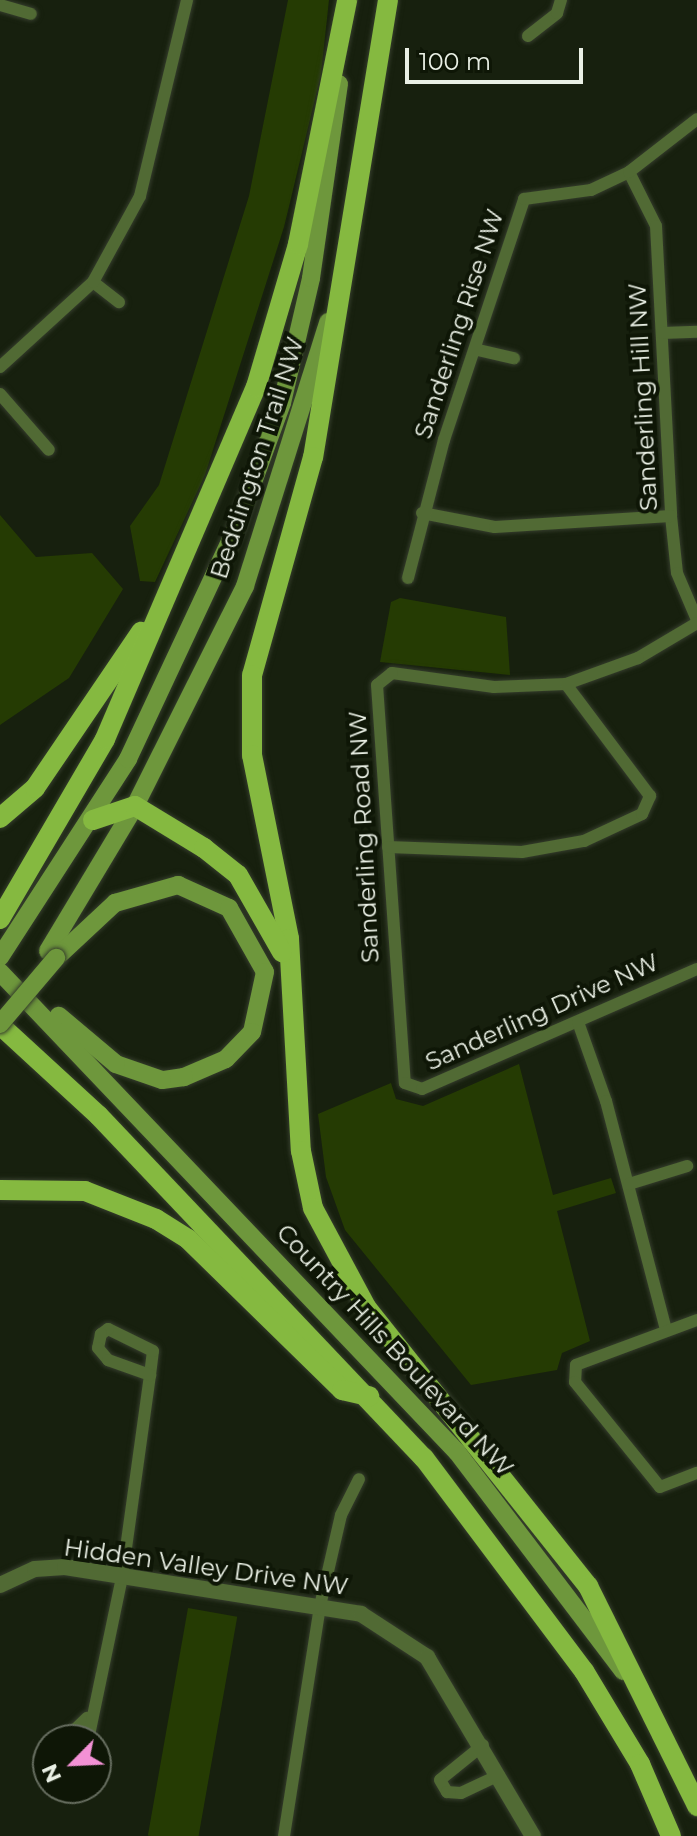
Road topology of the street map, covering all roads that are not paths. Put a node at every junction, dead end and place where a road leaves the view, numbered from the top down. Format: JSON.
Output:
{"nodes":[{"id":1,"x":187,"y":0,"type":"edge"},
{"id":2,"x":349,"y":0,"type":"edge"},
{"id":3,"x":388,"y":0,"type":"edge"},
{"id":4,"x":561,"y":0,"type":"edge"},
{"id":5,"x":0,"y":5,"type":"edge"},
{"id":6,"x":31,"y":14,"type":"dead end"},
{"id":7,"x":528,"y":36,"type":"dead end"},
{"id":8,"x":697,"y":119,"type":"edge"},
{"id":9,"x":629,"y":172,"type":"junction"},
{"id":10,"x":349,"y":251,"type":"junction"},
{"id":11,"x":93,"y":282,"type":"junction"},
{"id":12,"x":119,"y":302,"type":"dead end"},
{"id":13,"x":697,"y":332,"type":"edge"},
{"id":14,"x":662,"y":333,"type":"junction"},
{"id":15,"x":478,"y":350,"type":"junction"},
{"id":16,"x":514,"y":358,"type":"dead end"},
{"id":17,"x":0,"y":367,"type":"edge"},
{"id":18,"x":0,"y":394,"type":"edge"},
{"id":19,"x":49,"y":450,"type":"dead end"},
{"id":20,"x":422,"y":513,"type":"junction"},
{"id":21,"x":671,"y":516,"type":"junction"},
{"id":22,"x":197,"y":535,"type":"junction"},
{"id":23,"x":408,"y":578,"type":"dead end"},
{"id":24,"x":697,"y":622,"type":"edge"},
{"id":25,"x":566,"y":684,"type":"junction"},
{"id":26,"x":135,"y":806,"type":"junction"},
{"id":27,"x":0,"y":818,"type":"edge"},
{"id":28,"x":93,"y":820,"type":"junction"},
{"id":29,"x":388,"y":847,"type":"junction"},
{"id":30,"x":4,"y":913,"type":"edge"},
{"id":31,"x":52,"y":955,"type":"junction"},
{"id":32,"x":0,"y":957,"type":"edge"},
{"id":33,"x":697,"y":969,"type":"edge"},
{"id":34,"x":4,"y":976,"type":"edge"},
{"id":35,"x":293,"y":999,"type":"junction"},
{"id":36,"x":0,"y":1010,"type":"edge"},
{"id":37,"x":0,"y":1017,"type":"edge"},
{"id":38,"x":578,"y":1022,"type":"junction"},
{"id":39,"x":0,"y":1025,"type":"edge"},
{"id":40,"x":405,"y":1083,"type":"joint"},
{"id":41,"x":99,"y":1116,"type":"junction"},
{"id":42,"x":687,"y":1166,"type":"dead end"},
{"id":43,"x":629,"y":1184,"type":"junction"},
{"id":44,"x":0,"y":1190,"type":"edge"},
{"id":45,"x":697,"y":1320,"type":"edge"},
{"id":46,"x":666,"y":1330,"type":"junction"},
{"id":47,"x":150,"y":1375,"type":"junction"},
{"id":48,"x":369,"y":1396,"type":"junction"},
{"id":49,"x":697,"y":1473,"type":"edge"},
{"id":50,"x":359,"y":1479,"type":"dead end"},
{"id":51,"x":122,"y":1577,"type":"junction"},
{"id":52,"x":0,"y":1585,"type":"edge"},
{"id":53,"x":320,"y":1606,"type":"junction"},
{"id":54,"x":644,"y":1695,"type":"junction"},
{"id":55,"x":87,"y":1718,"type":"junction"},
{"id":56,"x":81,"y":1724,"type":"edge"},
{"id":57,"x":87,"y":1724,"type":"edge"},
{"id":58,"x":483,"y":1745,"type":"junction"},
{"id":59,"x":499,"y":1775,"type":"junction"},
{"id":60,"x":697,"y":1806,"type":"edge"},
{"id":61,"x":284,"y":1836,"type":"edge"},
{"id":62,"x":533,"y":1836,"type":"edge"},
{"id":63,"x":671,"y":1836,"type":"edge"}],
"edges":[{"from":1,"to":11,"type":"street"},
{"from":2,"to":22,"type":"main road"},
{"from":2,"to":28,"type":"main road","name":"Beddington Trail NW"},
{"from":3,"to":10,"type":"main road","name":"Beddington Trail NW"},
{"from":4,"to":7,"type":"street"},
{"from":5,"to":6,"type":"street"},
{"from":8,"to":9,"type":"street","name":"Sanderling Rise NW"},
{"from":9,"to":14,"type":"street","name":"Sanderling Hill NW"},
{"from":9,"to":15,"type":"street","name":"Sanderling Rise NW"},
{"from":10,"to":26,"type":"main road","name":"Beddington Trail NW"},
{"from":10,"to":35,"type":"main road"},
{"from":11,"to":12,"type":"street"},
{"from":11,"to":17,"type":"street"},
{"from":13,"to":14,"type":"street"},
{"from":14,"to":21,"type":"street","name":"Sanderling Hill NW"},
{"from":15,"to":16,"type":"street"},
{"from":15,"to":20,"type":"street","name":"Sanderling Rise NW"},
{"from":18,"to":19,"type":"street"},
{"from":20,"to":21,"type":"street"},
{"from":20,"to":23,"type":"street","name":"Sanderling Rise NW"},
{"from":21,"to":24,"type":"street","name":"Sanderling Hill NW"},
{"from":22,"to":27,"type":"main road"},
{"from":22,"to":30,"type":"main road"},
{"from":24,"to":25,"type":"street","name":"Sanderling Road NW"},
{"from":25,"to":29,"type":"street","name":"Sanderling Road NW"},
{"from":25,"to":29,"type":"street"},
{"from":26,"to":28,"type":"main road"},
{"from":26,"to":31,"type":"main road","name":"Beddington Trail NW"},
{"from":26,"to":35,"type":"main road"},
{"from":28,"to":32,"type":"main road","name":"Beddington Trail NW"},
{"from":29,"to":40,"type":"street","name":"Sanderling Road NW"},
{"from":31,"to":34,"type":"main road"},
{"from":31,"to":37,"type":"main road","name":"Beddington Trail NW"},
{"from":31,"to":39,"type":"main road","bridge":true},
{"from":33,"to":38,"type":"street","name":"Sanderling Drive NW"},
{"from":34,"to":54,"type":"main road","name":"Country Hills Boulevard NW"},
{"from":35,"to":54,"type":"main road"},
{"from":36,"to":41,"type":"main road","name":"Country Hills Boulevard NW"},
{"from":38,"to":40,"type":"street","name":"Sanderling Drive NW"},
{"from":38,"to":43,"type":"street"},
{"from":39,"to":41,"type":"main road"},
{"from":41,"to":48,"type":"main road","name":"Country Hills Boulevard NW"},
{"from":42,"to":43,"type":"street"},
{"from":43,"to":46,"type":"street"},
{"from":44,"to":48,"type":"main road"},
{"from":45,"to":46,"type":"street"},
{"from":46,"to":49,"type":"street"},
{"from":47,"to":47,"type":"street"},
{"from":47,"to":51,"type":"street"},
{"from":48,"to":63,"type":"main road","name":"Country Hills Boulevard NW"},
{"from":50,"to":53,"type":"street"},
{"from":51,"to":52,"type":"street","name":"Hidden Valley Drive NW"},
{"from":51,"to":53,"type":"street","name":"Hidden Valley Drive NW"},
{"from":51,"to":55,"type":"street"},
{"from":53,"to":58,"type":"street","name":"Hidden Valley Drive NW"},
{"from":53,"to":61,"type":"street"},
{"from":54,"to":60,"type":"main road","name":"Country Hills Boulevard NW"},
{"from":55,"to":56,"type":"street"},
{"from":55,"to":57,"type":"street"},
{"from":58,"to":59,"type":"street","name":"Hidden Valley Drive NW"},
{"from":58,"to":59,"type":"street"},
{"from":59,"to":62,"type":"street","name":"Hidden Valley Drive NW"}]}
